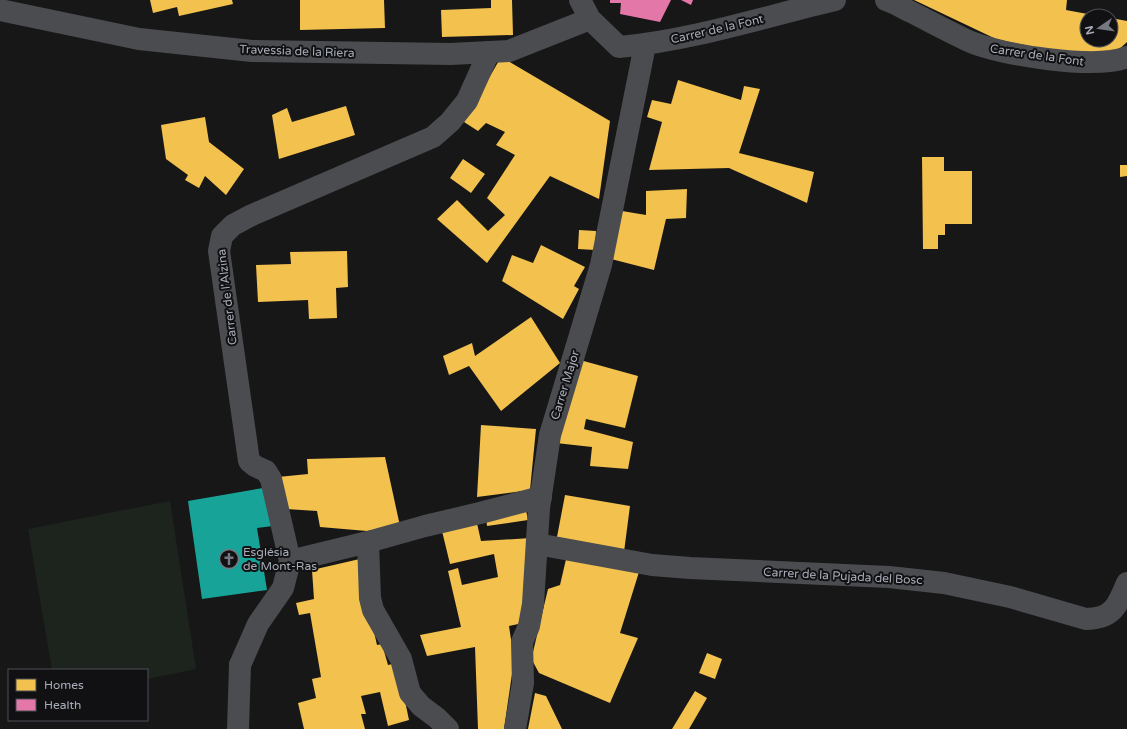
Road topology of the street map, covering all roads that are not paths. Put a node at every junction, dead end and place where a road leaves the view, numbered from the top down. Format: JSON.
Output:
{"nodes":[{"id":1,"x":580,"y":0,"type":"edge"},
{"id":2,"x":835,"y":0,"type":"edge"},
{"id":3,"x":886,"y":0,"type":"edge"},
{"id":4,"x":0,"y":10,"type":"edge"},
{"id":5,"x":590,"y":19,"type":"junction"},
{"id":6,"x":645,"y":45,"type":"junction"},
{"id":7,"x":489,"y":52,"type":"junction"},
{"id":8,"x":1127,"y":57,"type":"edge"},
{"id":9,"x":541,"y":497,"type":"junction"},
{"id":10,"x":368,"y":542,"type":"junction"},
{"id":11,"x":537,"y":544,"type":"junction"},
{"id":12,"x":290,"y":561,"type":"junction"},
{"id":13,"x":1127,"y":583,"type":"edge"},
{"id":14,"x":238,"y":729,"type":"edge"},
{"id":15,"x":448,"y":729,"type":"edge"},
{"id":16,"x":515,"y":729,"type":"edge"}],
"edges":[{"from":1,"to":5,"type":"street","name":"Carrer de la Font"},
{"from":2,"to":6,"type":"street","name":"Carrer de la Font"},
{"from":3,"to":8,"type":"street","name":"Carrer de la Font"},
{"from":4,"to":7,"type":"street","name":"Travessia de la Riera"},
{"from":5,"to":6,"type":"street","name":"Carrer de la Font"},
{"from":5,"to":7,"type":"street","name":"Travessia de la Riera"},
{"from":6,"to":9,"type":"street","name":"Carrer Major"},
{"from":7,"to":12,"type":"street","name":"Carrer de l'Alzina"},
{"from":9,"to":10,"type":"street"},
{"from":9,"to":11,"type":"street","name":"Carrer Major"},
{"from":10,"to":12,"type":"street"},
{"from":10,"to":15,"type":"street"},
{"from":11,"to":13,"type":"street","name":"Carrer de la Pujada del Bosc"},
{"from":11,"to":16,"type":"street","name":"Carrer Major"},
{"from":12,"to":14,"type":"street"}]}
